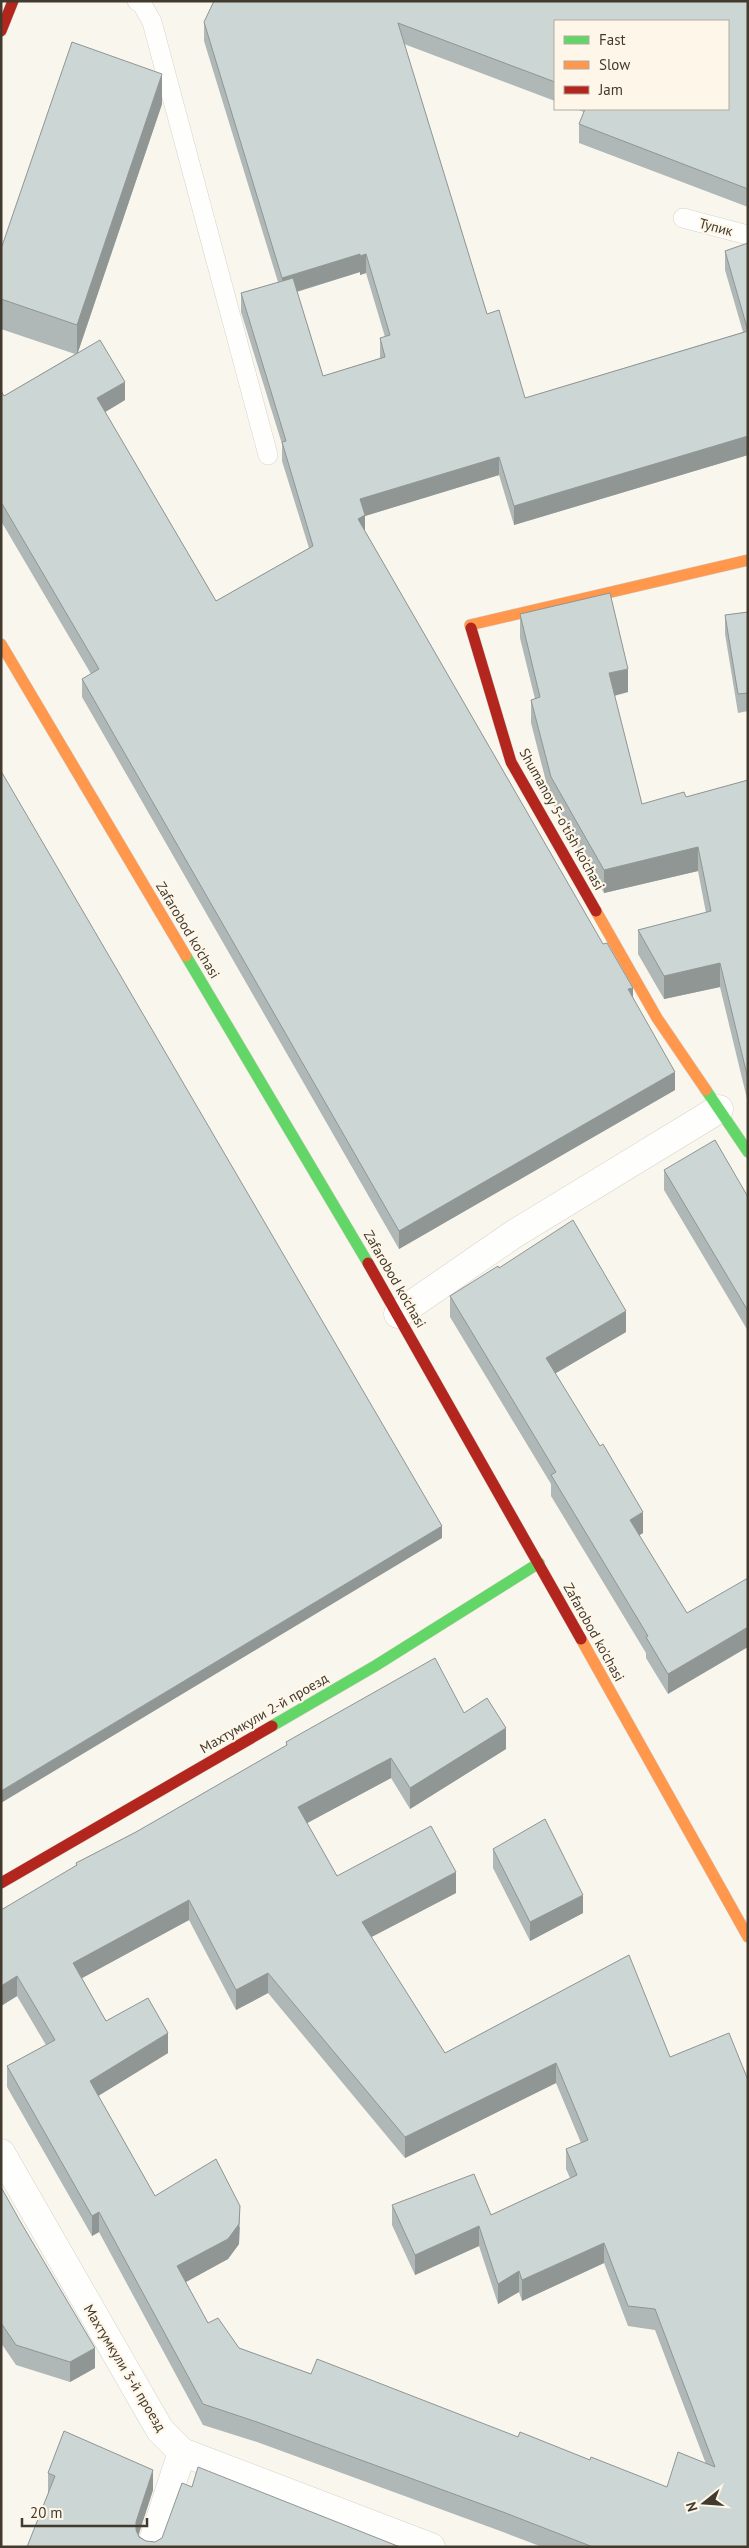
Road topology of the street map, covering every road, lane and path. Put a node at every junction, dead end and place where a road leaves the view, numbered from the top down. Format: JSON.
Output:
{"nodes":[{"id":1,"x":13,"y":1,"type":"edge"},
{"id":2,"x":136,"y":1,"type":"edge"},
{"id":3,"x":1,"y":31,"type":"edge"},
{"id":4,"x":683,"y":218,"type":"dead end"},
{"id":5,"x":748,"y":235,"type":"edge"},
{"id":6,"x":268,"y":456,"type":"dead end"},
{"id":7,"x":748,"y":560,"type":"edge"},
{"id":8,"x":1,"y":644,"type":"edge"},
{"id":9,"x":719,"y":1109,"type":"junction"},
{"id":10,"x":748,"y":1152,"type":"edge"},
{"id":11,"x":398,"y":1314,"type":"junction"},
{"id":12,"x":539,"y":1563,"type":"junction"},
{"id":13,"x":1,"y":1882,"type":"edge"},
{"id":14,"x":748,"y":1937,"type":"edge"},
{"id":15,"x":1,"y":2153,"type":"edge"},
{"id":16,"x":182,"y":2452,"type":"junction"},
{"id":17,"x":150,"y":2547,"type":"edge"},
{"id":18,"x":430,"y":2547,"type":"edge"}],
"edges":[{"from":1,"to":3,"type":"street"},
{"from":2,"to":6,"type":"lane"},
{"from":4,"to":5,"type":"lane","name":"Тупик"},
{"from":7,"to":9,"type":"street","name":"Shumanoy 5-o'tish ko'chasi"},
{"from":8,"to":11,"type":"street","name":"Zafarobod ko'chasi"},
{"from":9,"to":10,"type":"street","name":"Shumanoy 5-o'tish ko'chasi"},
{"from":9,"to":11,"type":"street"},
{"from":11,"to":12,"type":"street","name":"Zafarobod ko'chasi"},
{"from":12,"to":13,"type":"street","name":"Махтумкули 2-й проезд"},
{"from":12,"to":14,"type":"street","name":"Zafarobod ko'chasi"},
{"from":15,"to":16,"type":"street","name":"Махтумкули 3-й проезд"},
{"from":16,"to":17,"type":"street"},
{"from":16,"to":18,"type":"street","name":"Махтумкули 3-й проезд"}]}
